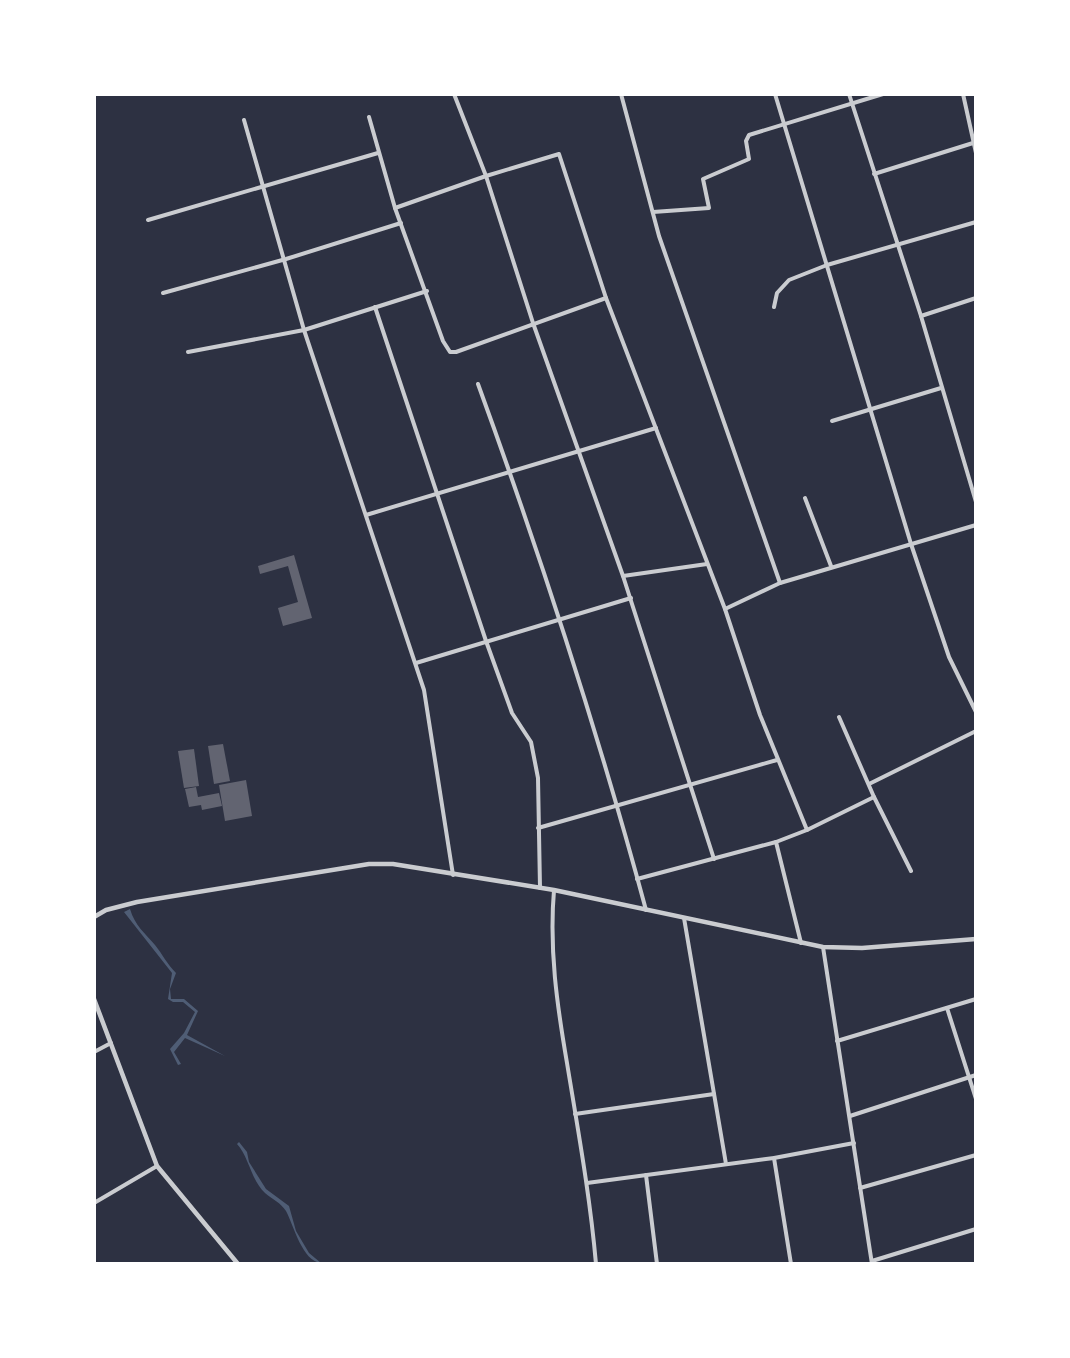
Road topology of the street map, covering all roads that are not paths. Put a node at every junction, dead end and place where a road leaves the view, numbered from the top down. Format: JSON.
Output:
{"nodes":[{"id":1,"x":454,"y":94,"type":"edge"},
{"id":2,"x":621,"y":94,"type":"edge"},
{"id":3,"x":775,"y":94,"type":"edge"},
{"id":4,"x":849,"y":94,"type":"edge"},
{"id":5,"x":883,"y":94,"type":"edge"},
{"id":6,"x":963,"y":94,"type":"edge"},
{"id":7,"x":852,"y":104,"type":"junction"},
{"id":8,"x":369,"y":117,"type":"dead end"},
{"id":9,"x":244,"y":120,"type":"dead end"},
{"id":10,"x":785,"y":124,"type":"junction"},
{"id":11,"x":973,"y":143,"type":"junction"},
{"id":12,"x":378,"y":153,"type":"junction"},
{"id":13,"x":975,"y":153,"type":"edge"},
{"id":14,"x":874,"y":174,"type":"junction"},
{"id":15,"x":486,"y":176,"type":"junction"},
{"id":16,"x":264,"y":186,"type":"junction"},
{"id":17,"x":395,"y":208,"type":"junction"},
{"id":18,"x":653,"y":212,"type":"junction"},
{"id":19,"x":148,"y":220,"type":"dead end"},
{"id":20,"x":975,"y":222,"type":"edge"},
{"id":21,"x":401,"y":223,"type":"junction"},
{"id":22,"x":896,"y":245,"type":"junction"},
{"id":23,"x":286,"y":259,"type":"junction"},
{"id":24,"x":828,"y":264,"type":"junction"},
{"id":25,"x":427,"y":291,"type":"junction"},
{"id":26,"x":163,"y":292,"type":"dead end"},
{"id":27,"x":975,"y":297,"type":"edge"},
{"id":28,"x":606,"y":298,"type":"junction"},
{"id":29,"x":375,"y":307,"type":"junction"},
{"id":30,"x":774,"y":307,"type":"dead end"},
{"id":31,"x":921,"y":316,"type":"junction"},
{"id":32,"x":533,"y":323,"type":"junction"},
{"id":33,"x":304,"y":330,"type":"junction"},
{"id":34,"x":188,"y":352,"type":"dead end"},
{"id":35,"x":478,"y":384,"type":"dead end"},
{"id":36,"x":941,"y":388,"type":"junction"},
{"id":37,"x":872,"y":408,"type":"junction"},
{"id":38,"x":832,"y":421,"type":"dead end"},
{"id":39,"x":656,"y":428,"type":"junction"},
{"id":40,"x":578,"y":451,"type":"junction"},
{"id":41,"x":510,"y":473,"type":"junction"},
{"id":42,"x":438,"y":494,"type":"junction"},
{"id":43,"x":805,"y":498,"type":"dead end"},
{"id":44,"x":975,"y":501,"type":"edge"},
{"id":45,"x":366,"y":515,"type":"junction"},
{"id":46,"x":975,"y":525,"type":"edge"},
{"id":47,"x":910,"y":544,"type":"junction"},
{"id":48,"x":707,"y":564,"type":"junction"},
{"id":49,"x":831,"y":566,"type":"junction"},
{"id":50,"x":623,"y":576,"type":"junction"},
{"id":51,"x":780,"y":583,"type":"junction"},
{"id":52,"x":631,"y":598,"type":"junction"},
{"id":53,"x":724,"y":609,"type":"junction"},
{"id":54,"x":560,"y":620,"type":"junction"},
{"id":55,"x":486,"y":641,"type":"junction"},
{"id":56,"x":416,"y":663,"type":"junction"},
{"id":57,"x":975,"y":712,"type":"edge"},
{"id":58,"x":839,"y":717,"type":"dead end"},
{"id":59,"x":975,"y":731,"type":"edge"},
{"id":60,"x":777,"y":760,"type":"junction"},
{"id":61,"x":690,"y":783,"type":"junction"},
{"id":62,"x":869,"y":784,"type":"junction"},
{"id":63,"x":874,"y":797,"type":"junction"},
{"id":64,"x":618,"y":804,"type":"junction"},
{"id":65,"x":538,"y":828,"type":"junction"},
{"id":66,"x":807,"y":830,"type":"junction"},
{"id":67,"x":776,"y":842,"type":"junction"},
{"id":68,"x":714,"y":859,"type":"junction"},
{"id":69,"x":911,"y":871,"type":"dead end"},
{"id":70,"x":453,"y":874,"type":"junction"},
{"id":71,"x":638,"y":879,"type":"junction"},
{"id":72,"x":540,"y":888,"type":"junction"},
{"id":73,"x":554,"y":890,"type":"junction"},
{"id":74,"x":646,"y":910,"type":"junction"},
{"id":75,"x":94,"y":917,"type":"edge"},
{"id":76,"x":684,"y":918,"type":"junction"},
{"id":77,"x":975,"y":939,"type":"edge"},
{"id":78,"x":801,"y":943,"type":"junction"},
{"id":79,"x":823,"y":947,"type":"junction"},
{"id":80,"x":94,"y":999,"type":"edge"},
{"id":81,"x":975,"y":999,"type":"edge"},
{"id":82,"x":947,"y":1008,"type":"junction"},
{"id":83,"x":837,"y":1041,"type":"junction"},
{"id":84,"x":111,"y":1043,"type":"junction"},
{"id":85,"x":94,"y":1052,"type":"edge"},
{"id":86,"x":975,"y":1075,"type":"edge"},
{"id":87,"x":968,"y":1077,"type":"junction"},
{"id":88,"x":714,"y":1094,"type":"junction"},
{"id":89,"x":975,"y":1100,"type":"edge"},
{"id":90,"x":575,"y":1114,"type":"junction"},
{"id":91,"x":850,"y":1116,"type":"junction"},
{"id":92,"x":854,"y":1143,"type":"junction"},
{"id":93,"x":975,"y":1155,"type":"edge"},
{"id":94,"x":774,"y":1158,"type":"junction"},
{"id":95,"x":726,"y":1164,"type":"junction"},
{"id":96,"x":157,"y":1166,"type":"junction"},
{"id":97,"x":645,"y":1175,"type":"junction"},
{"id":98,"x":587,"y":1183,"type":"junction"},
{"id":99,"x":860,"y":1188,"type":"junction"},
{"id":100,"x":94,"y":1203,"type":"edge"},
{"id":101,"x":975,"y":1229,"type":"edge"},
{"id":102,"x":872,"y":1262,"type":"edge"},
{"id":103,"x":238,"y":1263,"type":"edge"},
{"id":104,"x":596,"y":1263,"type":"edge"},
{"id":105,"x":657,"y":1263,"type":"edge"},
{"id":106,"x":791,"y":1263,"type":"edge"}],
"edges":[{"from":1,"to":15,"type":"street"},
{"from":2,"to":18,"type":"street"},
{"from":3,"to":10,"type":"street"},
{"from":4,"to":7,"type":"street"},
{"from":5,"to":7,"type":"street"},
{"from":6,"to":11,"type":"street"},
{"from":7,"to":10,"type":"street"},
{"from":7,"to":14,"type":"street"},
{"from":8,"to":12,"type":"street"},
{"from":9,"to":16,"type":"street"},
{"from":10,"to":18,"type":"street"},
{"from":10,"to":24,"type":"street"},
{"from":11,"to":13,"type":"street"},
{"from":11,"to":14,"type":"street"},
{"from":12,"to":16,"type":"street"},
{"from":12,"to":17,"type":"street"},
{"from":14,"to":22,"type":"street"},
{"from":15,"to":17,"type":"street"},
{"from":15,"to":28,"type":"street"},
{"from":15,"to":32,"type":"street"},
{"from":16,"to":19,"type":"street"},
{"from":16,"to":23,"type":"street"},
{"from":17,"to":21,"type":"street"},
{"from":18,"to":51,"type":"street"},
{"from":20,"to":22,"type":"street"},
{"from":21,"to":23,"type":"street"},
{"from":21,"to":25,"type":"street"},
{"from":22,"to":24,"type":"street"},
{"from":22,"to":31,"type":"street"},
{"from":23,"to":26,"type":"street"},
{"from":23,"to":33,"type":"street"},
{"from":24,"to":30,"type":"street"},
{"from":24,"to":37,"type":"street"},
{"from":25,"to":29,"type":"street"},
{"from":25,"to":32,"type":"street"},
{"from":27,"to":31,"type":"street"},
{"from":28,"to":32,"type":"street"},
{"from":28,"to":39,"type":"street"},
{"from":29,"to":33,"type":"street"},
{"from":29,"to":42,"type":"street"},
{"from":31,"to":36,"type":"street"},
{"from":32,"to":40,"type":"street"},
{"from":33,"to":34,"type":"street"},
{"from":33,"to":45,"type":"street"},
{"from":35,"to":41,"type":"street"},
{"from":36,"to":37,"type":"street"},
{"from":36,"to":44,"type":"street"},
{"from":37,"to":38,"type":"street"},
{"from":37,"to":47,"type":"street"},
{"from":39,"to":40,"type":"street"},
{"from":39,"to":48,"type":"street"},
{"from":40,"to":41,"type":"street"},
{"from":40,"to":50,"type":"street"},
{"from":41,"to":42,"type":"street"},
{"from":41,"to":54,"type":"street"},
{"from":42,"to":45,"type":"street"},
{"from":42,"to":55,"type":"street"},
{"from":43,"to":49,"type":"street"},
{"from":45,"to":56,"type":"street"},
{"from":46,"to":47,"type":"street"},
{"from":47,"to":49,"type":"street"},
{"from":47,"to":57,"type":"street"},
{"from":48,"to":50,"type":"street"},
{"from":48,"to":53,"type":"street"},
{"from":49,"to":51,"type":"street"},
{"from":50,"to":52,"type":"street"},
{"from":51,"to":53,"type":"street"},
{"from":52,"to":54,"type":"street"},
{"from":52,"to":61,"type":"street"},
{"from":53,"to":60,"type":"street"},
{"from":54,"to":55,"type":"street"},
{"from":54,"to":64,"type":"street"},
{"from":55,"to":56,"type":"street"},
{"from":55,"to":65,"type":"street"},
{"from":56,"to":70,"type":"street"},
{"from":58,"to":62,"type":"street"},
{"from":59,"to":62,"type":"street"},
{"from":60,"to":61,"type":"street"},
{"from":60,"to":66,"type":"street"},
{"from":61,"to":64,"type":"street"},
{"from":61,"to":68,"type":"street"},
{"from":62,"to":63,"type":"street"},
{"from":63,"to":66,"type":"street"},
{"from":63,"to":69,"type":"street"},
{"from":64,"to":65,"type":"street"},
{"from":64,"to":71,"type":"street"},
{"from":65,"to":72,"type":"street"},
{"from":66,"to":67,"type":"street"},
{"from":67,"to":68,"type":"street"},
{"from":67,"to":78,"type":"street"},
{"from":68,"to":71,"type":"street"},
{"from":70,"to":72,"type":"street"},
{"from":70,"to":75,"type":"street"},
{"from":71,"to":74,"type":"street"},
{"from":72,"to":73,"type":"street"},
{"from":73,"to":74,"type":"street"},
{"from":73,"to":90,"type":"street"},
{"from":74,"to":76,"type":"street"},
{"from":76,"to":78,"type":"street"},
{"from":76,"to":88,"type":"street"},
{"from":77,"to":79,"type":"street"},
{"from":78,"to":79,"type":"street"},
{"from":79,"to":83,"type":"street"},
{"from":80,"to":84,"type":"street"},
{"from":81,"to":82,"type":"street"},
{"from":82,"to":83,"type":"street"},
{"from":82,"to":87,"type":"street"},
{"from":83,"to":91,"type":"street"},
{"from":84,"to":85,"type":"street"},
{"from":84,"to":96,"type":"street"},
{"from":86,"to":87,"type":"street"},
{"from":87,"to":89,"type":"street"},
{"from":87,"to":91,"type":"street"},
{"from":88,"to":90,"type":"street"},
{"from":88,"to":95,"type":"street"},
{"from":90,"to":98,"type":"street"},
{"from":91,"to":92,"type":"street"},
{"from":92,"to":94,"type":"street"},
{"from":92,"to":99,"type":"street"},
{"from":93,"to":99,"type":"street"},
{"from":94,"to":95,"type":"street"},
{"from":94,"to":106,"type":"street"},
{"from":95,"to":97,"type":"street"},
{"from":96,"to":100,"type":"street"},
{"from":96,"to":103,"type":"street"},
{"from":97,"to":98,"type":"street"},
{"from":97,"to":105,"type":"street"},
{"from":98,"to":104,"type":"street"},
{"from":99,"to":102,"type":"street"},
{"from":101,"to":102,"type":"street"}]}
